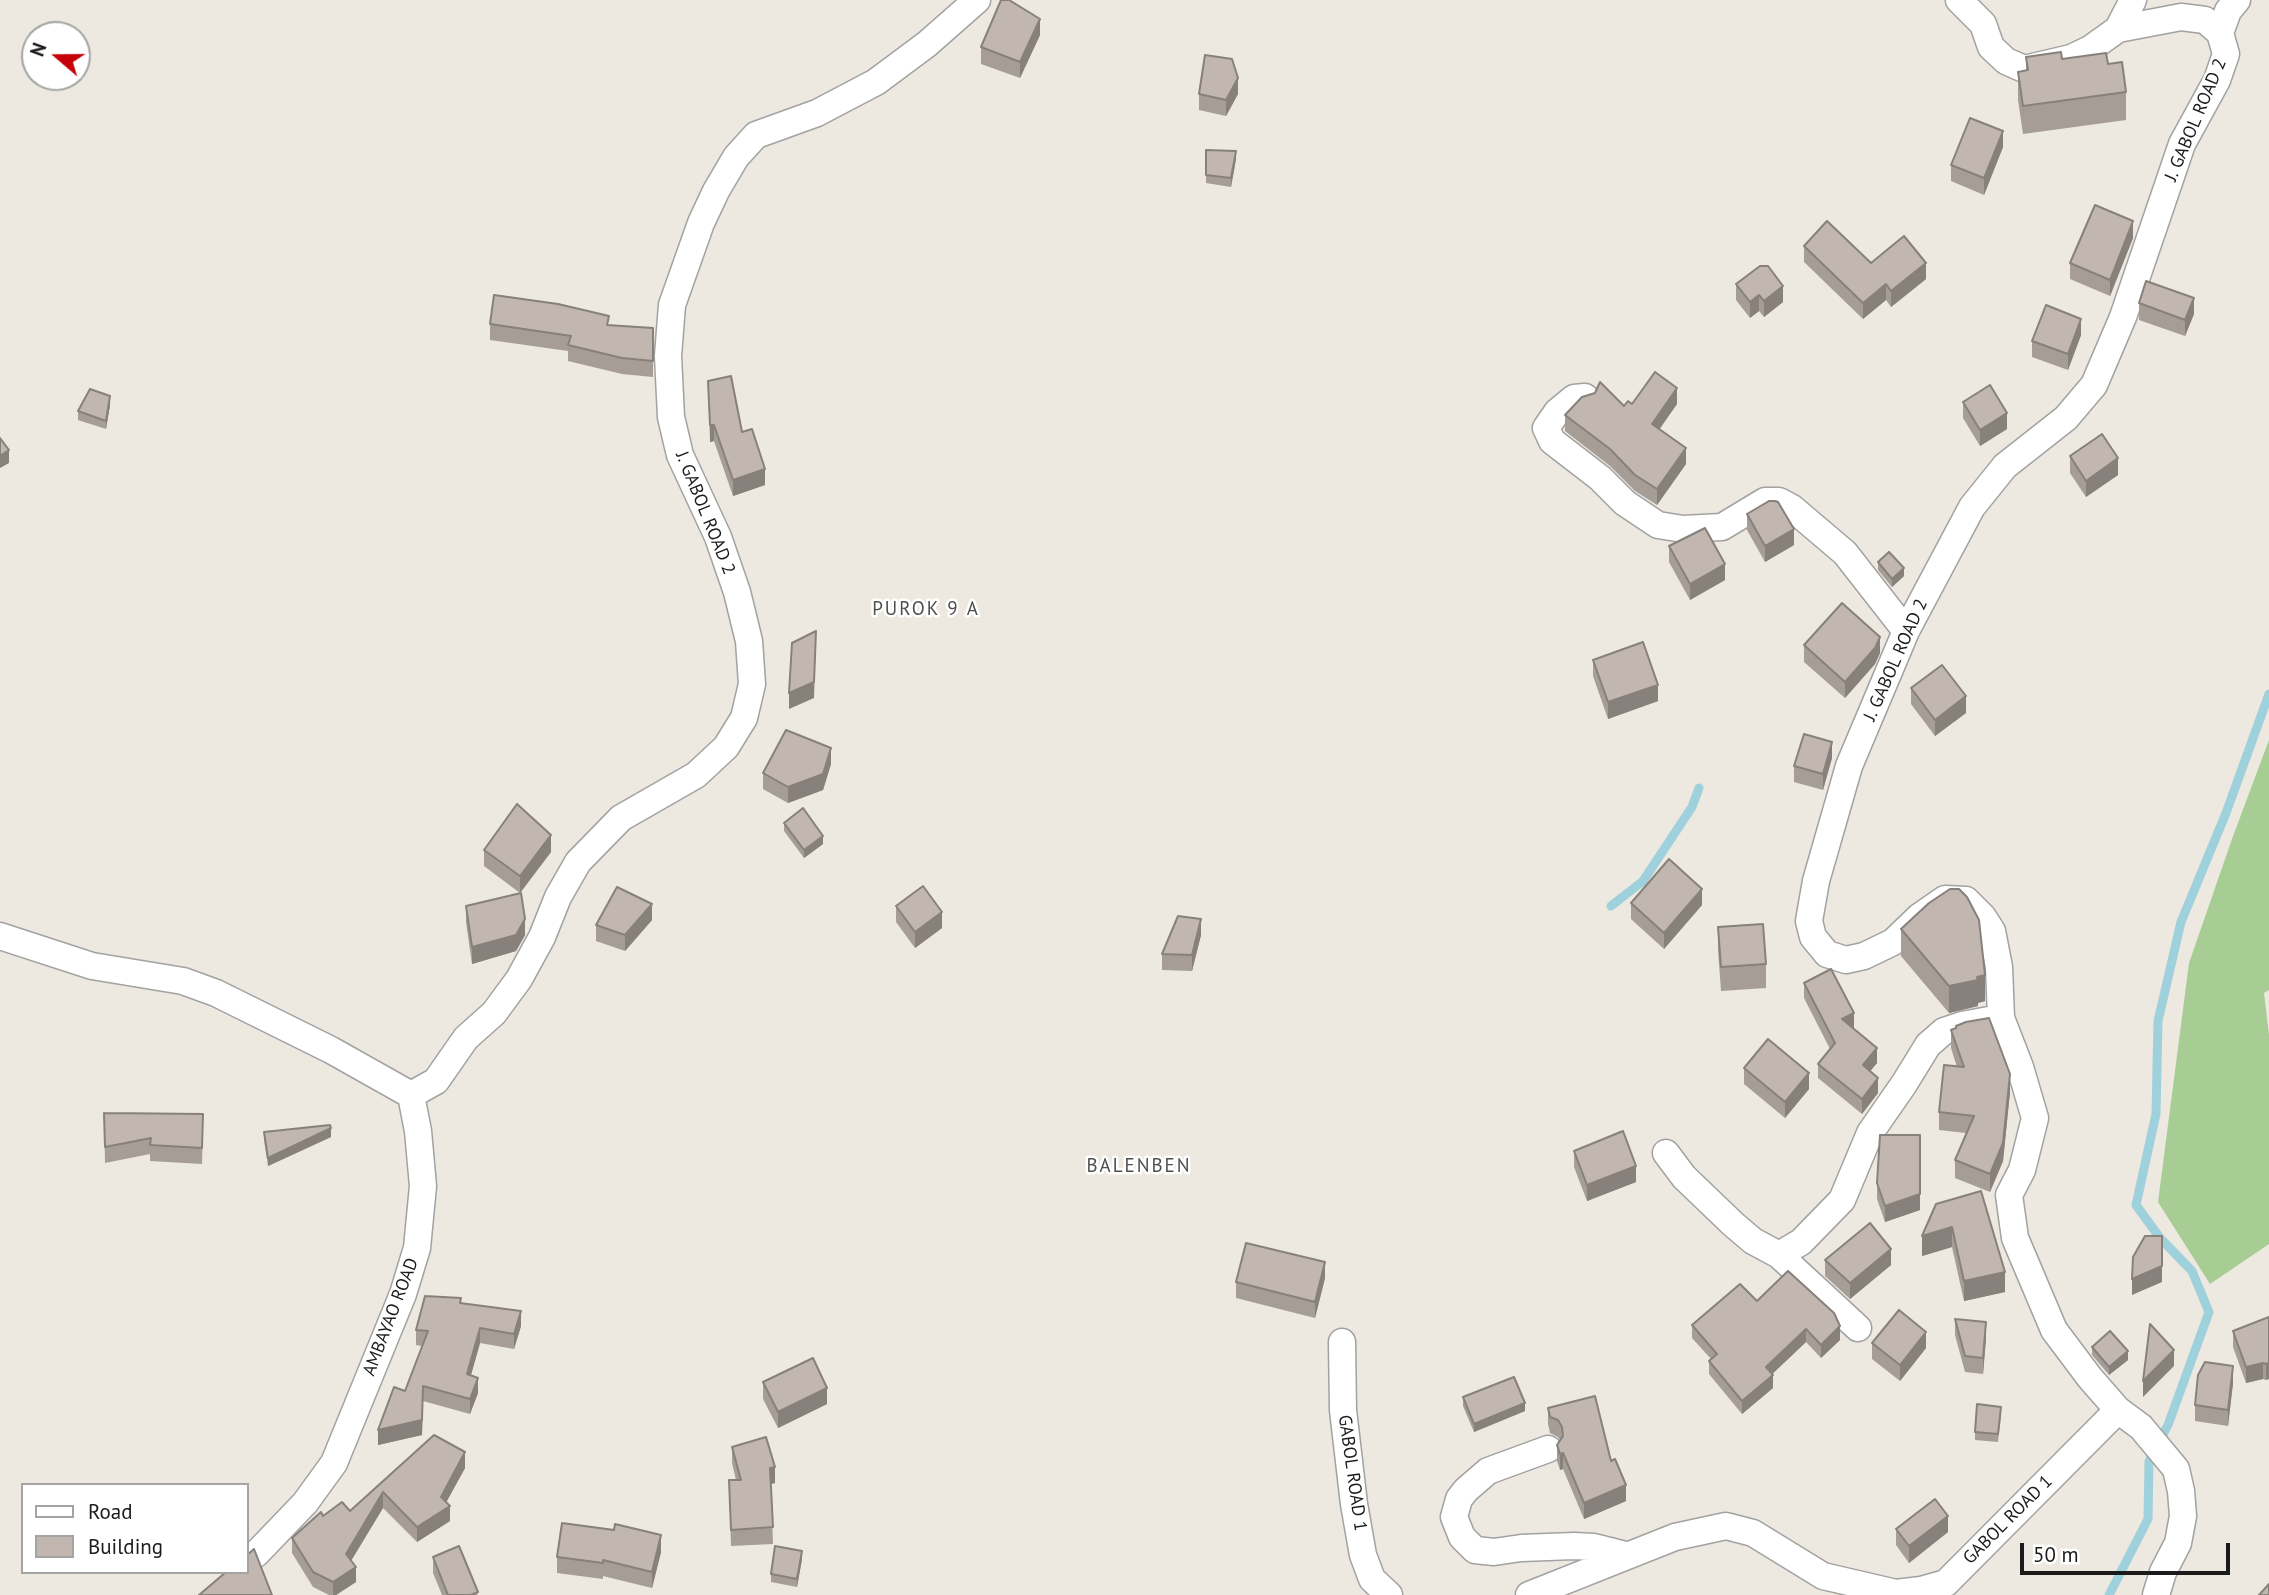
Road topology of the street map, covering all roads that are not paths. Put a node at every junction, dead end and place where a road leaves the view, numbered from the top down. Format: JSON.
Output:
{"nodes":[{"id":1,"x":977,"y":0,"type":"edge"},
{"id":2,"x":1959,"y":0,"type":"edge"},
{"id":3,"x":2133,"y":0,"type":"edge"},
{"id":4,"x":2237,"y":0,"type":"edge"},
{"id":5,"x":2118,"y":29,"type":"junction"},
{"id":6,"x":2220,"y":33,"type":"junction"},
{"id":7,"x":1585,"y":397,"type":"edge"},
{"id":8,"x":1906,"y":631,"type":"junction"},
{"id":9,"x":0,"y":936,"type":"edge"},
{"id":10,"x":2001,"y":1018,"type":"junction"},
{"id":11,"x":411,"y":1095,"type":"junction"},
{"id":12,"x":1666,"y":1153,"type":"dead end"},
{"id":13,"x":1779,"y":1255,"type":"junction"},
{"id":14,"x":1858,"y":1328,"type":"dead end"},
{"id":15,"x":1342,"y":1342,"type":"dead end"},
{"id":16,"x":2118,"y":1410,"type":"junction"},
{"id":17,"x":1548,"y":1449,"type":"dead end"},
{"id":18,"x":1626,"y":1555,"type":"junction"},
{"id":19,"x":248,"y":1560,"type":"edge"},
{"id":20,"x":1389,"y":1595,"type":"edge"},
{"id":21,"x":1529,"y":1595,"type":"edge"},
{"id":22,"x":2156,"y":1595,"type":"edge"}],
"edges":[{"from":1,"to":11,"type":"street","name":"J. GABOL ROAD 2"},
{"from":2,"to":5,"type":"street","name":"J. GABOL ROAD 2"},
{"from":3,"to":5,"type":"street"},
{"from":4,"to":6,"type":"street"},
{"from":5,"to":6,"type":"street","name":"J. GABOL ROAD 2"},
{"from":6,"to":8,"type":"street","name":"J. GABOL ROAD 2"},
{"from":7,"to":8,"type":"street"},
{"from":8,"to":10,"type":"street","name":"J. GABOL ROAD 2"},
{"from":9,"to":11,"type":"street"},
{"from":10,"to":13,"type":"street"},
{"from":10,"to":16,"type":"street","name":"J. GABOL ROAD 2"},
{"from":11,"to":19,"type":"street","name":"AMBAYAO ROAD"},
{"from":12,"to":13,"type":"street"},
{"from":13,"to":14,"type":"street"},
{"from":15,"to":20,"type":"street","name":"GABOL ROAD 1"},
{"from":16,"to":18,"type":"street","name":"GABOL ROAD 1"},
{"from":16,"to":22,"type":"street","name":"J. GABOL ROAD 2"},
{"from":17,"to":18,"type":"street"},
{"from":18,"to":21,"type":"street","name":"GABOL ROAD 1"}]}
